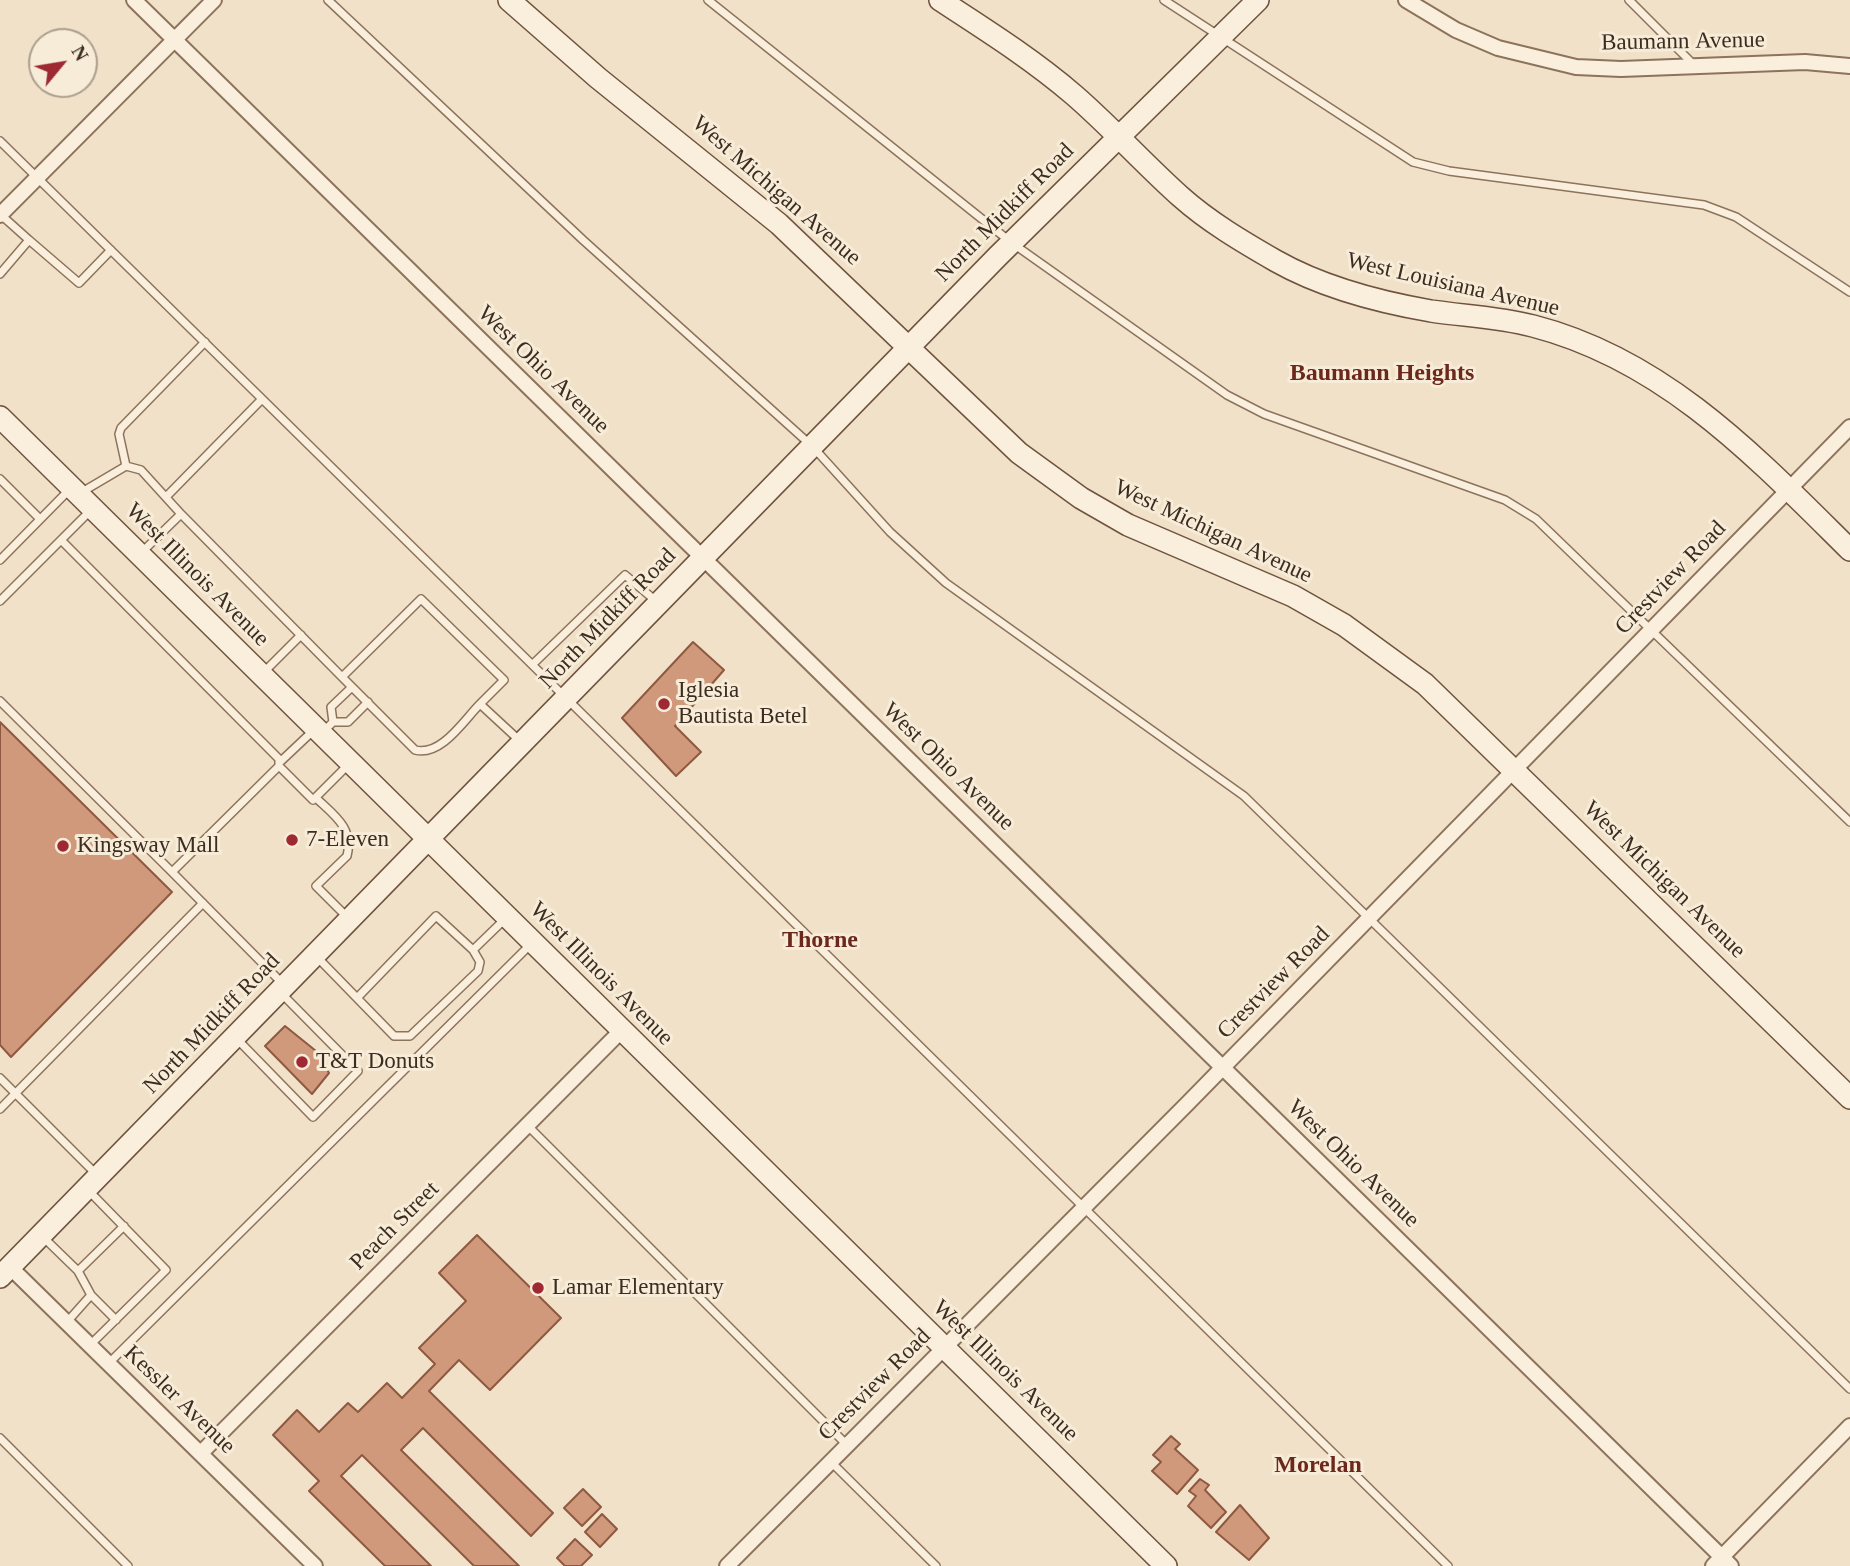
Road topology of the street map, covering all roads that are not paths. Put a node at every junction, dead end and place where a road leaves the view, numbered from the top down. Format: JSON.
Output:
{"nodes":[{"id":1,"x":134,"y":0,"type":"edge"},
{"id":2,"x":214,"y":0,"type":"edge"},
{"id":3,"x":328,"y":0,"type":"edge"},
{"id":4,"x":509,"y":0,"type":"edge"},
{"id":5,"x":708,"y":0,"type":"edge"},
{"id":6,"x":940,"y":0,"type":"edge"},
{"id":7,"x":1164,"y":0,"type":"edge"},
{"id":8,"x":1258,"y":0,"type":"edge"},
{"id":9,"x":1406,"y":0,"type":"edge"},
{"id":10,"x":1629,"y":0,"type":"edge"},
{"id":11,"x":1222,"y":36,"type":"junction"},
{"id":12,"x":173,"y":38,"type":"junction"},
{"id":13,"x":1694,"y":65,"type":"junction"},
{"id":14,"x":1850,"y":66,"type":"edge"},
{"id":15,"x":1118,"y":137,"type":"junction"},
{"id":16,"x":0,"y":141,"type":"edge"},
{"id":17,"x":37,"y":177,"type":"junction"},
{"id":18,"x":0,"y":214,"type":"edge"},
{"id":19,"x":29,"y":240,"type":"junction"},
{"id":20,"x":1012,"y":243,"type":"junction"},
{"id":21,"x":111,"y":250,"type":"junction"},
{"id":22,"x":0,"y":274,"type":"edge"},
{"id":23,"x":1850,"y":292,"type":"edge"},
{"id":24,"x":205,"y":342,"type":"junction"},
{"id":25,"x":910,"y":347,"type":"junction"},
{"id":26,"x":262,"y":398,"type":"junction"},
{"id":27,"x":0,"y":417,"type":"edge"},
{"id":28,"x":1850,"y":427,"type":"edge"},
{"id":29,"x":813,"y":447,"type":"junction"},
{"id":30,"x":126,"y":466,"type":"junction"},
{"id":31,"x":0,"y":479,"type":"edge"},
{"id":32,"x":1789,"y":489,"type":"junction"},
{"id":33,"x":81,"y":497,"type":"junction"},
{"id":34,"x":166,"y":498,"type":"junction"},
{"id":35,"x":181,"y":514,"type":"junction"},
{"id":36,"x":40,"y":519,"type":"junction"},
{"id":37,"x":61,"y":540,"type":"junction"},
{"id":38,"x":1850,"y":550,"type":"edge"},
{"id":39,"x":139,"y":554,"type":"junction"},
{"id":40,"x":703,"y":559,"type":"junction"},
{"id":41,"x":0,"y":560,"type":"edge"},
{"id":42,"x":0,"y":601,"type":"edge"},
{"id":43,"x":659,"y":604,"type":"junction"},
{"id":44,"x":1653,"y":629,"type":"junction"},
{"id":45,"x":301,"y":635,"type":"junction"},
{"id":46,"x":533,"y":664,"type":"junction"},
{"id":47,"x":261,"y":674,"type":"junction"},
{"id":48,"x":342,"y":677,"type":"junction"},
{"id":49,"x":352,"y":687,"type":"junction"},
{"id":50,"x":568,"y":698,"type":"junction"},
{"id":51,"x":0,"y":701,"type":"edge"},
{"id":52,"x":368,"y":702,"type":"junction"},
{"id":53,"x":480,"y":704,"type":"junction"},
{"id":54,"x":323,"y":728,"type":"junction"},
{"id":55,"x":523,"y":744,"type":"junction"},
{"id":56,"x":350,"y":763,"type":"junction"},
{"id":57,"x":279,"y":764,"type":"junction"},
{"id":58,"x":1514,"y":772,"type":"junction"},
{"id":59,"x":316,"y":798,"type":"junction"},
{"id":60,"x":1850,"y":822,"type":"edge"},
{"id":61,"x":429,"y":841,"type":"junction"},
{"id":62,"x":173,"y":872,"type":"junction"},
{"id":63,"x":203,"y":903,"type":"junction"},
{"id":64,"x":507,"y":918,"type":"junction"},
{"id":65,"x":1369,"y":919,"type":"junction"},
{"id":66,"x":350,"y":921,"type":"junction"},
{"id":67,"x":532,"y":943,"type":"junction"},
{"id":68,"x":473,"y":950,"type":"junction"},
{"id":69,"x":316,"y":956,"type":"junction"},
{"id":70,"x":283,"y":990,"type":"junction"},
{"id":71,"x":357,"y":998,"type":"junction"},
{"id":72,"x":621,"y":1031,"type":"junction"},
{"id":73,"x":236,"y":1037,"type":"junction"},
{"id":74,"x":1223,"y":1068,"type":"junction"},
{"id":75,"x":0,"y":1078,"type":"edge"},
{"id":76,"x":15,"y":1093,"type":"junction"},
{"id":77,"x":1850,"y":1098,"type":"edge"},
{"id":78,"x":0,"y":1109,"type":"edge"},
{"id":79,"x":527,"y":1125,"type":"junction"},
{"id":80,"x":93,"y":1183,"type":"junction"},
{"id":81,"x":1084,"y":1207,"type":"junction"},
{"id":82,"x":124,"y":1226,"type":"junction"},
{"id":83,"x":41,"y":1235,"type":"junction"},
{"id":84,"x":78,"y":1271,"type":"junction"},
{"id":85,"x":5,"y":1272,"type":"edge"},
{"id":86,"x":92,"y":1295,"type":"junction"},
{"id":87,"x":116,"y":1320,"type":"junction"},
{"id":88,"x":67,"y":1322,"type":"junction"},
{"id":89,"x":90,"y":1345,"type":"junction"},
{"id":90,"x":944,"y":1348,"type":"junction"},
{"id":91,"x":109,"y":1363,"type":"junction"},
{"id":92,"x":1850,"y":1389,"type":"edge"},
{"id":93,"x":1850,"y":1426,"type":"edge"},
{"id":94,"x":0,"y":1438,"type":"edge"},
{"id":95,"x":847,"y":1445,"type":"junction"},
{"id":96,"x":201,"y":1453,"type":"junction"},
{"id":97,"x":831,"y":1462,"type":"junction"},
{"id":98,"x":1722,"y":1563,"type":"edge"},
{"id":99,"x":128,"y":1566,"type":"edge"},
{"id":100,"x":315,"y":1566,"type":"edge"},
{"id":101,"x":727,"y":1566,"type":"edge"},
{"id":102,"x":936,"y":1566,"type":"edge"},
{"id":103,"x":1166,"y":1566,"type":"edge"},
{"id":104,"x":1448,"y":1566,"type":"edge"}],
"edges":[{"from":1,"to":12,"type":"street","name":"West Ohio Avenue"},
{"from":2,"to":12,"type":"street"},
{"from":3,"to":29,"type":"lane"},
{"from":4,"to":25,"type":"main road","name":"West Michigan Avenue"},
{"from":5,"to":20,"type":"lane"},
{"from":6,"to":15,"type":"main road","name":"West Louisiana Avenue"},
{"from":7,"to":11,"type":"lane"},
{"from":8,"to":11,"type":"main road","name":"North Midkiff Road"},
{"from":9,"to":13,"type":"street","name":"Baumann Avenue"},
{"from":10,"to":13,"type":"lane"},
{"from":11,"to":15,"type":"main road","name":"North Midkiff Road"},
{"from":11,"to":23,"type":"lane"},
{"from":12,"to":17,"type":"street"},
{"from":12,"to":40,"type":"street","name":"West Ohio Avenue"},
{"from":13,"to":14,"type":"street","name":"Baumann Avenue"},
{"from":15,"to":20,"type":"main road","name":"North Midkiff Road"},
{"from":15,"to":32,"type":"main road","name":"West Louisiana Avenue"},
{"from":16,"to":17,"type":"lane"},
{"from":17,"to":18,"type":"street"},
{"from":17,"to":21,"type":"lane"},
{"from":18,"to":19,"type":"lane"},
{"from":19,"to":21,"type":"lane"},
{"from":19,"to":22,"type":"lane"},
{"from":20,"to":25,"type":"main road","name":"North Midkiff Road"},
{"from":20,"to":44,"type":"lane"},
{"from":21,"to":24,"type":"lane"},
{"from":24,"to":26,"type":"lane"},
{"from":24,"to":30,"type":"lane"},
{"from":25,"to":29,"type":"main road","name":"North Midkiff Road"},
{"from":25,"to":58,"type":"main road","name":"West Michigan Avenue"},
{"from":26,"to":34,"type":"lane"},
{"from":26,"to":46,"type":"lane"},
{"from":27,"to":33,"type":"main road","name":"West Illinois Avenue"},
{"from":28,"to":32,"type":"street","name":"Crestview Road"},
{"from":29,"to":40,"type":"main road","name":"North Midkiff Road"},
{"from":29,"to":65,"type":"lane"},
{"from":30,"to":33,"type":"lane"},
{"from":30,"to":34,"type":"lane"},
{"from":31,"to":36,"type":"lane"},
{"from":32,"to":38,"type":"main road","name":"West Louisiana Avenue"},
{"from":32,"to":44,"type":"street","name":"Crestview Road"},
{"from":33,"to":36,"type":"lane"},
{"from":33,"to":37,"type":"lane"},
{"from":33,"to":39,"type":"main road","name":"West Illinois Avenue"},
{"from":34,"to":35,"type":"lane"},
{"from":35,"to":39,"type":"lane"},
{"from":35,"to":45,"type":"lane"},
{"from":36,"to":41,"type":"lane"},
{"from":37,"to":42,"type":"lane"},
{"from":37,"to":57,"type":"lane"},
{"from":39,"to":47,"type":"main road","name":"West Illinois Avenue"},
{"from":40,"to":43,"type":"main road","name":"North Midkiff Road"},
{"from":40,"to":74,"type":"street","name":"West Ohio Avenue"},
{"from":43,"to":46,"type":"lane"},
{"from":43,"to":50,"type":"main road","name":"North Midkiff Road"},
{"from":44,"to":58,"type":"street","name":"Crestview Road"},
{"from":44,"to":60,"type":"lane"},
{"from":45,"to":47,"type":"lane"},
{"from":45,"to":48,"type":"lane"},
{"from":46,"to":50,"type":"lane"},
{"from":47,"to":54,"type":"main road","name":"West Illinois Avenue"},
{"from":48,"to":49,"type":"lane"},
{"from":48,"to":53,"type":"lane"},
{"from":49,"to":52,"type":"lane"},
{"from":49,"to":54,"type":"lane"},
{"from":50,"to":55,"type":"main road","name":"North Midkiff Road"},
{"from":50,"to":81,"type":"lane"},
{"from":51,"to":62,"type":"lane"},
{"from":52,"to":53,"type":"lane"},
{"from":52,"to":54,"type":"lane"},
{"from":53,"to":55,"type":"lane"},
{"from":54,"to":56,"type":"main road","name":"West Illinois Avenue"},
{"from":54,"to":57,"type":"lane"},
{"from":55,"to":61,"type":"main road","name":"North Midkiff Road"},
{"from":56,"to":59,"type":"lane"},
{"from":56,"to":61,"type":"main road","name":"West Illinois Avenue"},
{"from":57,"to":59,"type":"lane"},
{"from":57,"to":62,"type":"lane"},
{"from":58,"to":65,"type":"street","name":"Crestview Road"},
{"from":58,"to":77,"type":"main road","name":"West Michigan Avenue"},
{"from":59,"to":66,"type":"lane"},
{"from":61,"to":64,"type":"main road","name":"West Illinois Avenue"},
{"from":61,"to":66,"type":"main road","name":"North Midkiff Road"},
{"from":62,"to":63,"type":"lane"},
{"from":63,"to":70,"type":"lane"},
{"from":63,"to":76,"type":"lane"},
{"from":64,"to":67,"type":"main road","name":"West Illinois Avenue"},
{"from":64,"to":68,"type":"lane"},
{"from":65,"to":74,"type":"street","name":"Crestview Road"},
{"from":65,"to":92,"type":"lane"},
{"from":66,"to":69,"type":"main road","name":"North Midkiff Road"},
{"from":67,"to":72,"type":"main road","name":"West Illinois Avenue"},
{"from":67,"to":91,"type":"lane"},
{"from":68,"to":71,"type":"lane"},
{"from":68,"to":71,"type":"lane"},
{"from":69,"to":70,"type":"main road","name":"North Midkiff Road"},
{"from":69,"to":71,"type":"lane"},
{"from":70,"to":73,"type":"main road","name":"North Midkiff Road"},
{"from":70,"to":73,"type":"lane"},
{"from":72,"to":79,"type":"street","name":"Peach Street"},
{"from":72,"to":90,"type":"main road","name":"West Illinois Avenue"},
{"from":73,"to":80,"type":"main road","name":"North Midkiff Road"},
{"from":74,"to":81,"type":"street","name":"Crestview Road"},
{"from":74,"to":98,"type":"street","name":"West Ohio Avenue"},
{"from":75,"to":76,"type":"lane"},
{"from":76,"to":78,"type":"lane"},
{"from":76,"to":80,"type":"lane"},
{"from":79,"to":95,"type":"lane"},
{"from":79,"to":96,"type":"street","name":"Peach Street"},
{"from":80,"to":82,"type":"lane"},
{"from":80,"to":83,"type":"main road","name":"North Midkiff Road"},
{"from":81,"to":90,"type":"street","name":"Crestview Road"},
{"from":81,"to":104,"type":"lane"},
{"from":82,"to":84,"type":"lane"},
{"from":82,"to":87,"type":"lane"},
{"from":83,"to":84,"type":"lane"},
{"from":83,"to":85,"type":"main road","name":"North Midkiff Road"},
{"from":84,"to":86,"type":"lane"},
{"from":85,"to":88,"type":"street","name":"Kessler Avenue"},
{"from":86,"to":87,"type":"lane"},
{"from":86,"to":88,"type":"lane"},
{"from":87,"to":89,"type":"lane"},
{"from":88,"to":89,"type":"street","name":"Kessler Avenue"},
{"from":89,"to":91,"type":"street","name":"Kessler Avenue"},
{"from":90,"to":95,"type":"street","name":"Crestview Road"},
{"from":90,"to":103,"type":"main road","name":"West Illinois Avenue"},
{"from":91,"to":96,"type":"street","name":"Kessler Avenue"},
{"from":93,"to":98,"type":"street"},
{"from":94,"to":99,"type":"lane"},
{"from":95,"to":97,"type":"street","name":"Crestview Road"},
{"from":96,"to":100,"type":"street","name":"Kessler Avenue"},
{"from":97,"to":101,"type":"street","name":"Crestview Road"},
{"from":97,"to":102,"type":"lane"}]}
